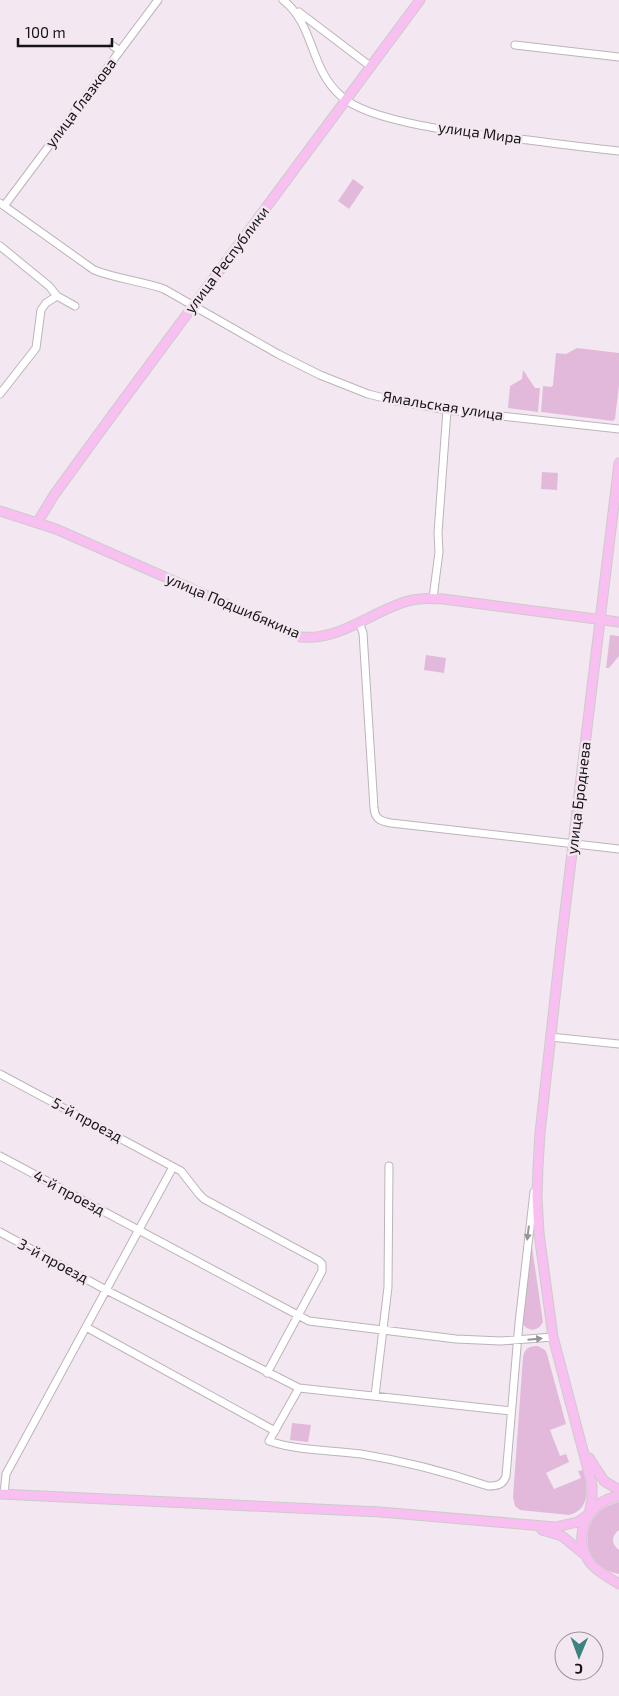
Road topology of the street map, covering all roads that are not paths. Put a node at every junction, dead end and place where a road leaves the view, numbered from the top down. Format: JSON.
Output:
{"nodes":[{"id":1,"x":158,"y":0,"type":"edge"},
{"id":2,"x":283,"y":0,"type":"edge"},
{"id":3,"x":420,"y":0,"type":"edge"},
{"id":4,"x":293,"y":8,"type":"junction"},
{"id":5,"x":113,"y":46,"type":"dead end"},
{"id":6,"x":515,"y":46,"type":"dead end"},
{"id":7,"x":120,"y":51,"type":"junction"},
{"id":8,"x":619,"y":57,"type":"edge"},
{"id":9,"x":370,"y":66,"type":"junction"},
{"id":10,"x":345,"y":100,"type":"junction"},
{"id":11,"x":619,"y":151,"type":"edge"},
{"id":12,"x":1,"y":205,"type":"edge"},
{"id":13,"x":0,"y":246,"type":"edge"},
{"id":14,"x":57,"y":296,"type":"junction"},
{"id":15,"x":75,"y":306,"type":"dead end"},
{"id":16,"x":193,"y":306,"type":"junction"},
{"id":17,"x":0,"y":394,"type":"edge"},
{"id":18,"x":447,"y":410,"type":"junction"},
{"id":19,"x":619,"y":429,"type":"edge"},
{"id":20,"x":619,"y":463,"type":"edge"},
{"id":21,"x":0,"y":511,"type":"edge"},
{"id":22,"x":37,"y":523,"type":"junction"},
{"id":23,"x":433,"y":598,"type":"junction"},
{"id":24,"x":600,"y":619,"type":"junction"},
{"id":25,"x":359,"y":622,"type":"junction"},
{"id":26,"x":619,"y":622,"type":"edge"},
{"id":27,"x":573,"y":844,"type":"junction"},
{"id":28,"x":619,"y":849,"type":"edge"},
{"id":29,"x":550,"y":1037,"type":"junction"},
{"id":30,"x":619,"y":1044,"type":"edge"},
{"id":31,"x":0,"y":1074,"type":"edge"},
{"id":32,"x":0,"y":1156,"type":"edge"},
{"id":33,"x":389,"y":1166,"type":"dead end"},
{"id":34,"x":173,"y":1167,"type":"junction"},
{"id":35,"x":538,"y":1167,"type":"junction"},
{"id":36,"x":138,"y":1231,"type":"junction"},
{"id":37,"x":0,"y":1232,"type":"edge"},
{"id":38,"x":106,"y":1290,"type":"junction"},
{"id":39,"x":298,"y":1316,"type":"junction"},
{"id":40,"x":86,"y":1327,"type":"junction"},
{"id":41,"x":384,"y":1330,"type":"junction"},
{"id":42,"x":553,"y":1337,"type":"junction"},
{"id":43,"x":518,"y":1340,"type":"junction"},
{"id":44,"x":267,"y":1373,"type":"junction"},
{"id":45,"x":299,"y":1388,"type":"junction"},
{"id":46,"x":375,"y":1396,"type":"junction"},
{"id":47,"x":512,"y":1411,"type":"junction"},
{"id":48,"x":275,"y":1431,"type":"junction"},
{"id":49,"x":584,"y":1449,"type":"junction"},
{"id":50,"x":619,"y":1490,"type":"edge"},
{"id":51,"x":2,"y":1494,"type":"edge"},
{"id":52,"x":619,"y":1496,"type":"edge"},
{"id":53,"x":589,"y":1514,"type":"junction"},
{"id":54,"x":527,"y":1525,"type":"junction"},
{"id":55,"x":586,"y":1556,"type":"junction"},
{"id":56,"x":602,"y":1573,"type":"junction"},
{"id":57,"x":619,"y":1579,"type":"edge"},
{"id":58,"x":619,"y":1584,"type":"edge"}],
"edges":[{"from":1,"to":7,"type":"street","name":"улица Глазкова"},
{"from":2,"to":4,"type":"street"},
{"from":3,"to":9,"type":"main road","name":"улица Республики"},
{"from":4,"to":9,"type":"street"},
{"from":4,"to":10,"type":"street"},
{"from":5,"to":7,"type":"street"},
{"from":6,"to":8,"type":"street"},
{"from":7,"to":12,"type":"street","name":"улица Глазкова"},
{"from":9,"to":10,"type":"main road","name":"улица Республики"},
{"from":10,"to":11,"type":"street","name":"улица Мира"},
{"from":10,"to":16,"type":"main road","name":"улица Республики"},
{"from":12,"to":16,"type":"street","name":"Ямальская улица"},
{"from":13,"to":14,"type":"street"},
{"from":14,"to":15,"type":"street"},
{"from":14,"to":17,"type":"street"},
{"from":16,"to":18,"type":"street","name":"Ямальская улица"},
{"from":16,"to":22,"type":"main road","name":"улица Республики"},
{"from":18,"to":19,"type":"street","name":"Ямальская улица"},
{"from":18,"to":23,"type":"street"},
{"from":20,"to":24,"type":"main road","name":"улица Броднева"},
{"from":21,"to":22,"type":"main road","name":"улица Подшибякина"},
{"from":22,"to":25,"type":"main road","name":"улица Подшибякина"},
{"from":23,"to":24,"type":"main road","name":"улица Подшибякина"},
{"from":23,"to":25,"type":"main road","name":"улица Подшибякина"},
{"from":24,"to":26,"type":"main road","name":"улица Подшибякина"},
{"from":24,"to":27,"type":"main road","name":"улица Броднева"},
{"from":25,"to":27,"type":"street"},
{"from":27,"to":28,"type":"street"},
{"from":27,"to":29,"type":"main road","name":"улица Броднева"},
{"from":29,"to":30,"type":"street"},
{"from":29,"to":35,"type":"main road","name":"улица Броднева"},
{"from":31,"to":34,"type":"street","name":"5-й проезд"},
{"from":32,"to":36,"type":"street","name":"4-й проезд"},
{"from":33,"to":41,"type":"street"},
{"from":34,"to":36,"type":"street"},
{"from":34,"to":39,"type":"street","name":"5-й проезд"},
{"from":35,"to":42,"type":"main road","name":"улица Броднева"},
{"from":35,"to":43,"type":"street","one_way":true},
{"from":36,"to":38,"type":"street"},
{"from":36,"to":39,"type":"street","name":"4-й проезд"},
{"from":37,"to":38,"type":"street","name":"3-й проезд"},
{"from":38,"to":40,"type":"street"},
{"from":38,"to":44,"type":"street","name":"3-й проезд"},
{"from":39,"to":41,"type":"street","name":"4-й проезд"},
{"from":39,"to":44,"type":"street"},
{"from":40,"to":48,"type":"street"},
{"from":40,"to":51,"type":"street"},
{"from":41,"to":43,"type":"street","name":"4-й проезд"},
{"from":41,"to":46,"type":"street"},
{"from":43,"to":42,"type":"street","name":"4-й проезд","one_way":true},
{"from":42,"to":49,"type":"main road","name":"улица Броднева"},
{"from":43,"to":47,"type":"street"},
{"from":44,"to":45,"type":"street","name":"3-й проезд"},
{"from":45,"to":46,"type":"street","name":"3-й проезд"},
{"from":45,"to":48,"type":"street"},
{"from":46,"to":47,"type":"street","name":"3-й проезд"},
{"from":47,"to":48,"type":"street"},
{"from":49,"to":50,"type":"main road"},
{"from":49,"to":53,"type":"main road"},
{"from":51,"to":54,"type":"main road"},
{"from":52,"to":53,"type":"main road"},
{"from":53,"to":54,"type":"main road"},
{"from":53,"to":55,"type":"main road"},
{"from":54,"to":55,"type":"main road"},
{"from":55,"to":56,"type":"main road"},
{"from":56,"to":57,"type":"main road"},
{"from":56,"to":58,"type":"main road"}]}
